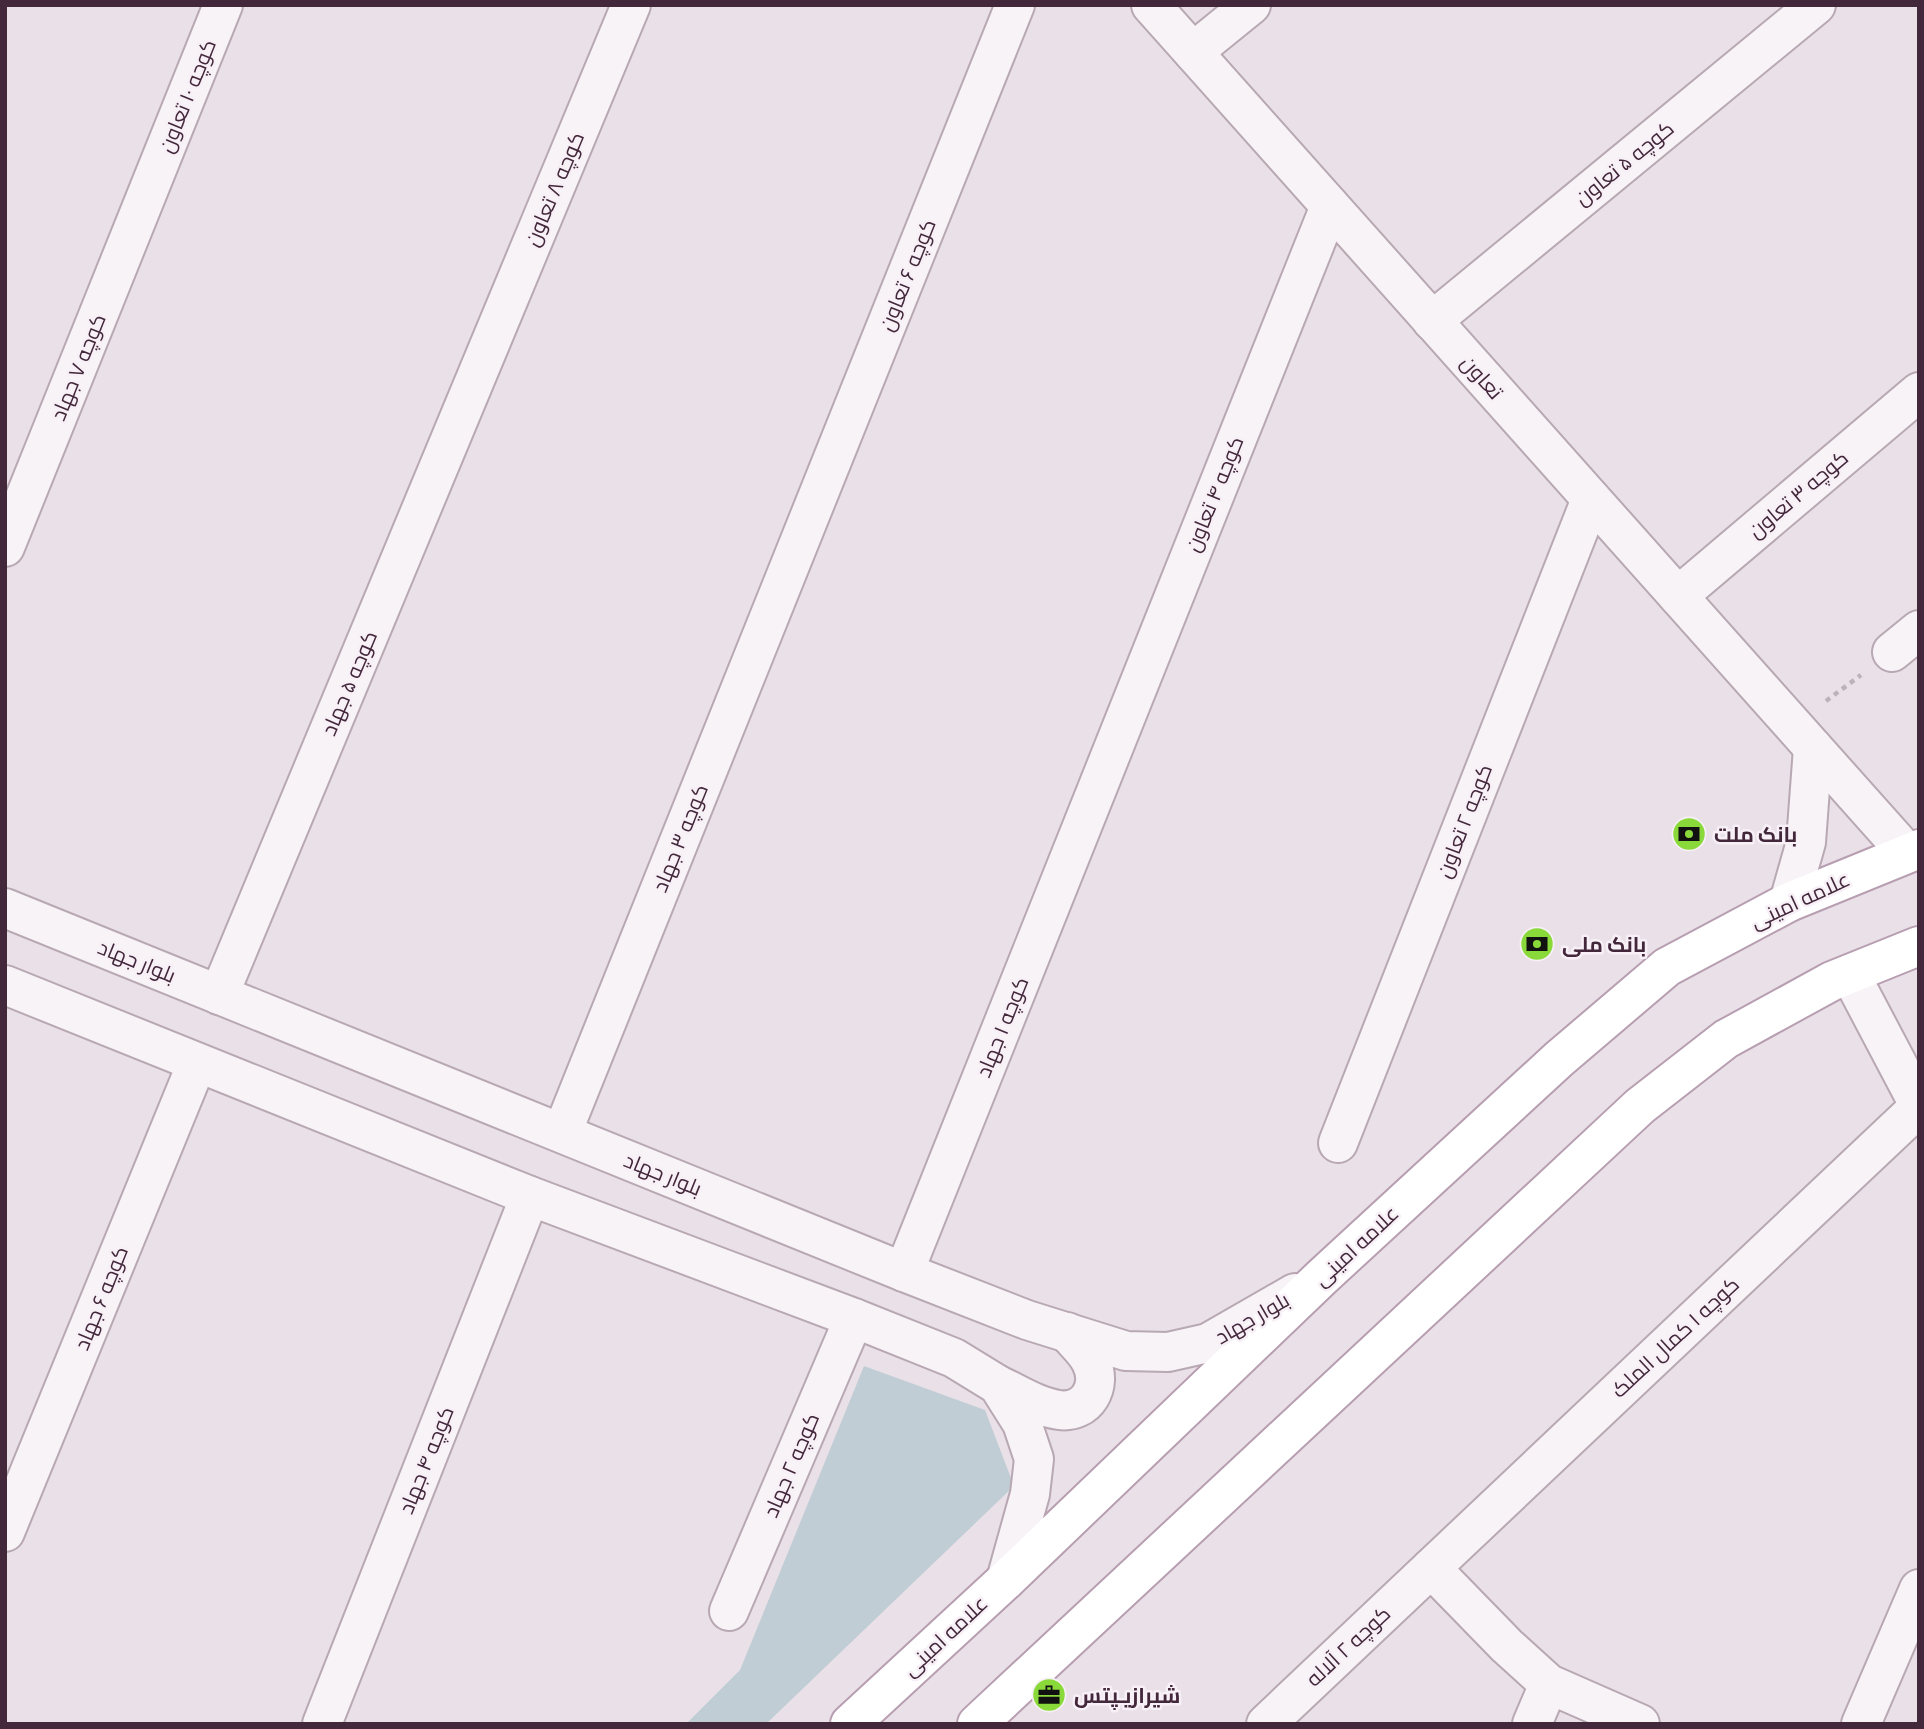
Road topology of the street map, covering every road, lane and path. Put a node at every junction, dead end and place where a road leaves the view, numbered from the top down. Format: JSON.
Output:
{"nodes":[{"id":1,"x":223,"y":5,"type":"edge"},
{"id":2,"x":631,"y":5,"type":"edge"},
{"id":3,"x":1015,"y":5,"type":"edge"},
{"id":4,"x":1151,"y":5,"type":"edge"},
{"id":5,"x":1251,"y":5,"type":"edge"},
{"id":6,"x":1816,"y":5,"type":"edge"},
{"id":7,"x":1193,"y":52,"type":"junction"},
{"id":8,"x":150,"y":187,"type":"joint"},
{"id":9,"x":1330,"y":206,"type":"junction"},
{"id":10,"x":1432,"y":321,"type":"junction"},
{"id":11,"x":478,"y":372,"type":"joint"},
{"id":12,"x":1913,"y":409,"type":"edge"},
{"id":13,"x":1591,"y":499,"type":"junction"},
{"id":14,"x":799,"y":544,"type":"joint"},
{"id":15,"x":5,"y":547,"type":"edge"},
{"id":16,"x":1678,"y":596,"type":"junction"},
{"id":17,"x":1905,"y":641,"type":"edge"},
{"id":18,"x":1803,"y":737,"type":"junction"},
{"id":19,"x":1099,"y":783,"type":"joint"},
{"id":20,"x":1913,"y":851,"type":"edge"},
{"id":21,"x":1789,"y":902,"type":"junction"},
{"id":22,"x":5,"y":908,"type":"edge"},
{"id":23,"x":1919,"y":946,"type":"edge"},
{"id":24,"x":1850,"y":974,"type":"junction"},
{"id":25,"x":5,"y":985,"type":"edge"},
{"id":26,"x":219,"y":995,"type":"junction"},
{"id":27,"x":197,"y":1063,"type":"junction"},
{"id":28,"x":1919,"y":1106,"type":"edge"},
{"id":29,"x":562,"y":1133,"type":"junction"},
{"id":30,"x":1338,"y":1143,"type":"dead end"},
{"id":31,"x":530,"y":1196,"type":"junction"},
{"id":32,"x":905,"y":1272,"type":"junction"},
{"id":33,"x":1321,"y":1278,"type":"junction"},
{"id":34,"x":854,"y":1318,"type":"junction"},
{"id":35,"x":1067,"y":1332,"type":"junction"},
{"id":36,"x":998,"y":1385,"type":"junction"},
{"id":37,"x":5,"y":1532,"type":"edge"},
{"id":38,"x":1431,"y":1568,"type":"junction"},
{"id":39,"x":1006,"y":1580,"type":"junction"},
{"id":40,"x":1919,"y":1589,"type":"edge"},
{"id":41,"x":729,"y":1611,"type":"dead end"},
{"id":42,"x":1549,"y":1684,"type":"junction"},
{"id":43,"x":322,"y":1724,"type":"edge"},
{"id":44,"x":850,"y":1724,"type":"edge"},
{"id":45,"x":977,"y":1724,"type":"edge"},
{"id":46,"x":1266,"y":1724,"type":"edge"},
{"id":47,"x":1532,"y":1724,"type":"edge"},
{"id":48,"x":1640,"y":1724,"type":"edge"},
{"id":49,"x":1861,"y":1724,"type":"edge"}],
"edges":[{"from":1,"to":8,"type":"street","name":"کوچه ۱۰ تعاون"},
{"from":2,"to":11,"type":"street","name":"کوچه ۸ تعاون"},
{"from":3,"to":14,"type":"street","name":"کوچه ۶ تعاون"},
{"from":4,"to":7,"type":"street","name":"تعاون"},
{"from":5,"to":7,"type":"street"},
{"from":6,"to":10,"type":"street","name":"کوچه ۵ تعاون"},
{"from":7,"to":9,"type":"street","name":"تعاون"},
{"from":8,"to":15,"type":"street","name":"کوچه ۷ جهاد"},
{"from":9,"to":10,"type":"street","name":"تعاون"},
{"from":9,"to":19,"type":"street","name":"کوچه ۴ تعاون"},
{"from":10,"to":13,"type":"street","name":"تعاون"},
{"from":11,"to":26,"type":"street","name":"کوچه ۵ جهاد"},
{"from":12,"to":16,"type":"street","name":"کوچه ۳ تعاون"},
{"from":13,"to":16,"type":"street","name":"تعاون"},
{"from":13,"to":30,"type":"street","name":"کوچه ۲ تعاون"},
{"from":14,"to":29,"type":"street","name":"کوچه ۳ جهاد"},
{"from":16,"to":18,"type":"street","name":"تعاون"},
{"from":17,"to":18,"type":"path"},
{"from":18,"to":20,"type":"street","name":"تعاون"},
{"from":18,"to":21,"type":"street"},
{"from":19,"to":32,"type":"street","name":"کوچه ۱ جهاد"},
{"from":20,"to":21,"type":"main road","name":"علامه امینی"},
{"from":21,"to":33,"type":"main road","name":"علامه امینی"},
{"from":22,"to":26,"type":"street","name":"بلوار جهاد"},
{"from":23,"to":24,"type":"main road"},
{"from":24,"to":28,"type":"street","name":"کوچه ۱ کمال الملک"},
{"from":24,"to":45,"type":"main road"},
{"from":25,"to":27,"type":"street"},
{"from":26,"to":29,"type":"street","name":"بلوار جهاد"},
{"from":27,"to":31,"type":"street"},
{"from":27,"to":37,"type":"street","name":"کوچه ۶ جهاد"},
{"from":28,"to":38,"type":"street","name":"کوچه ۱ کمال الملک"},
{"from":29,"to":32,"type":"street","name":"بلوار جهاد"},
{"from":31,"to":34,"type":"street"},
{"from":31,"to":43,"type":"street","name":"کوچه ۴ جهاد"},
{"from":32,"to":35,"type":"street","name":"بلوار جهاد"},
{"from":33,"to":35,"type":"street","name":"بلوار جهاد"},
{"from":33,"to":39,"type":"main road","name":"علامه امینی"},
{"from":34,"to":36,"type":"street"},
{"from":34,"to":41,"type":"street","name":"کوچه ۲ جهاد"},
{"from":35,"to":36,"type":"street"},
{"from":36,"to":39,"type":"street"},
{"from":38,"to":42,"type":"street"},
{"from":38,"to":46,"type":"street","name":"کوچه ۲ آلاله"},
{"from":39,"to":44,"type":"main road","name":"علامه امینی"},
{"from":40,"to":49,"type":"street"},
{"from":42,"to":47,"type":"street"},
{"from":42,"to":48,"type":"street"}]}
